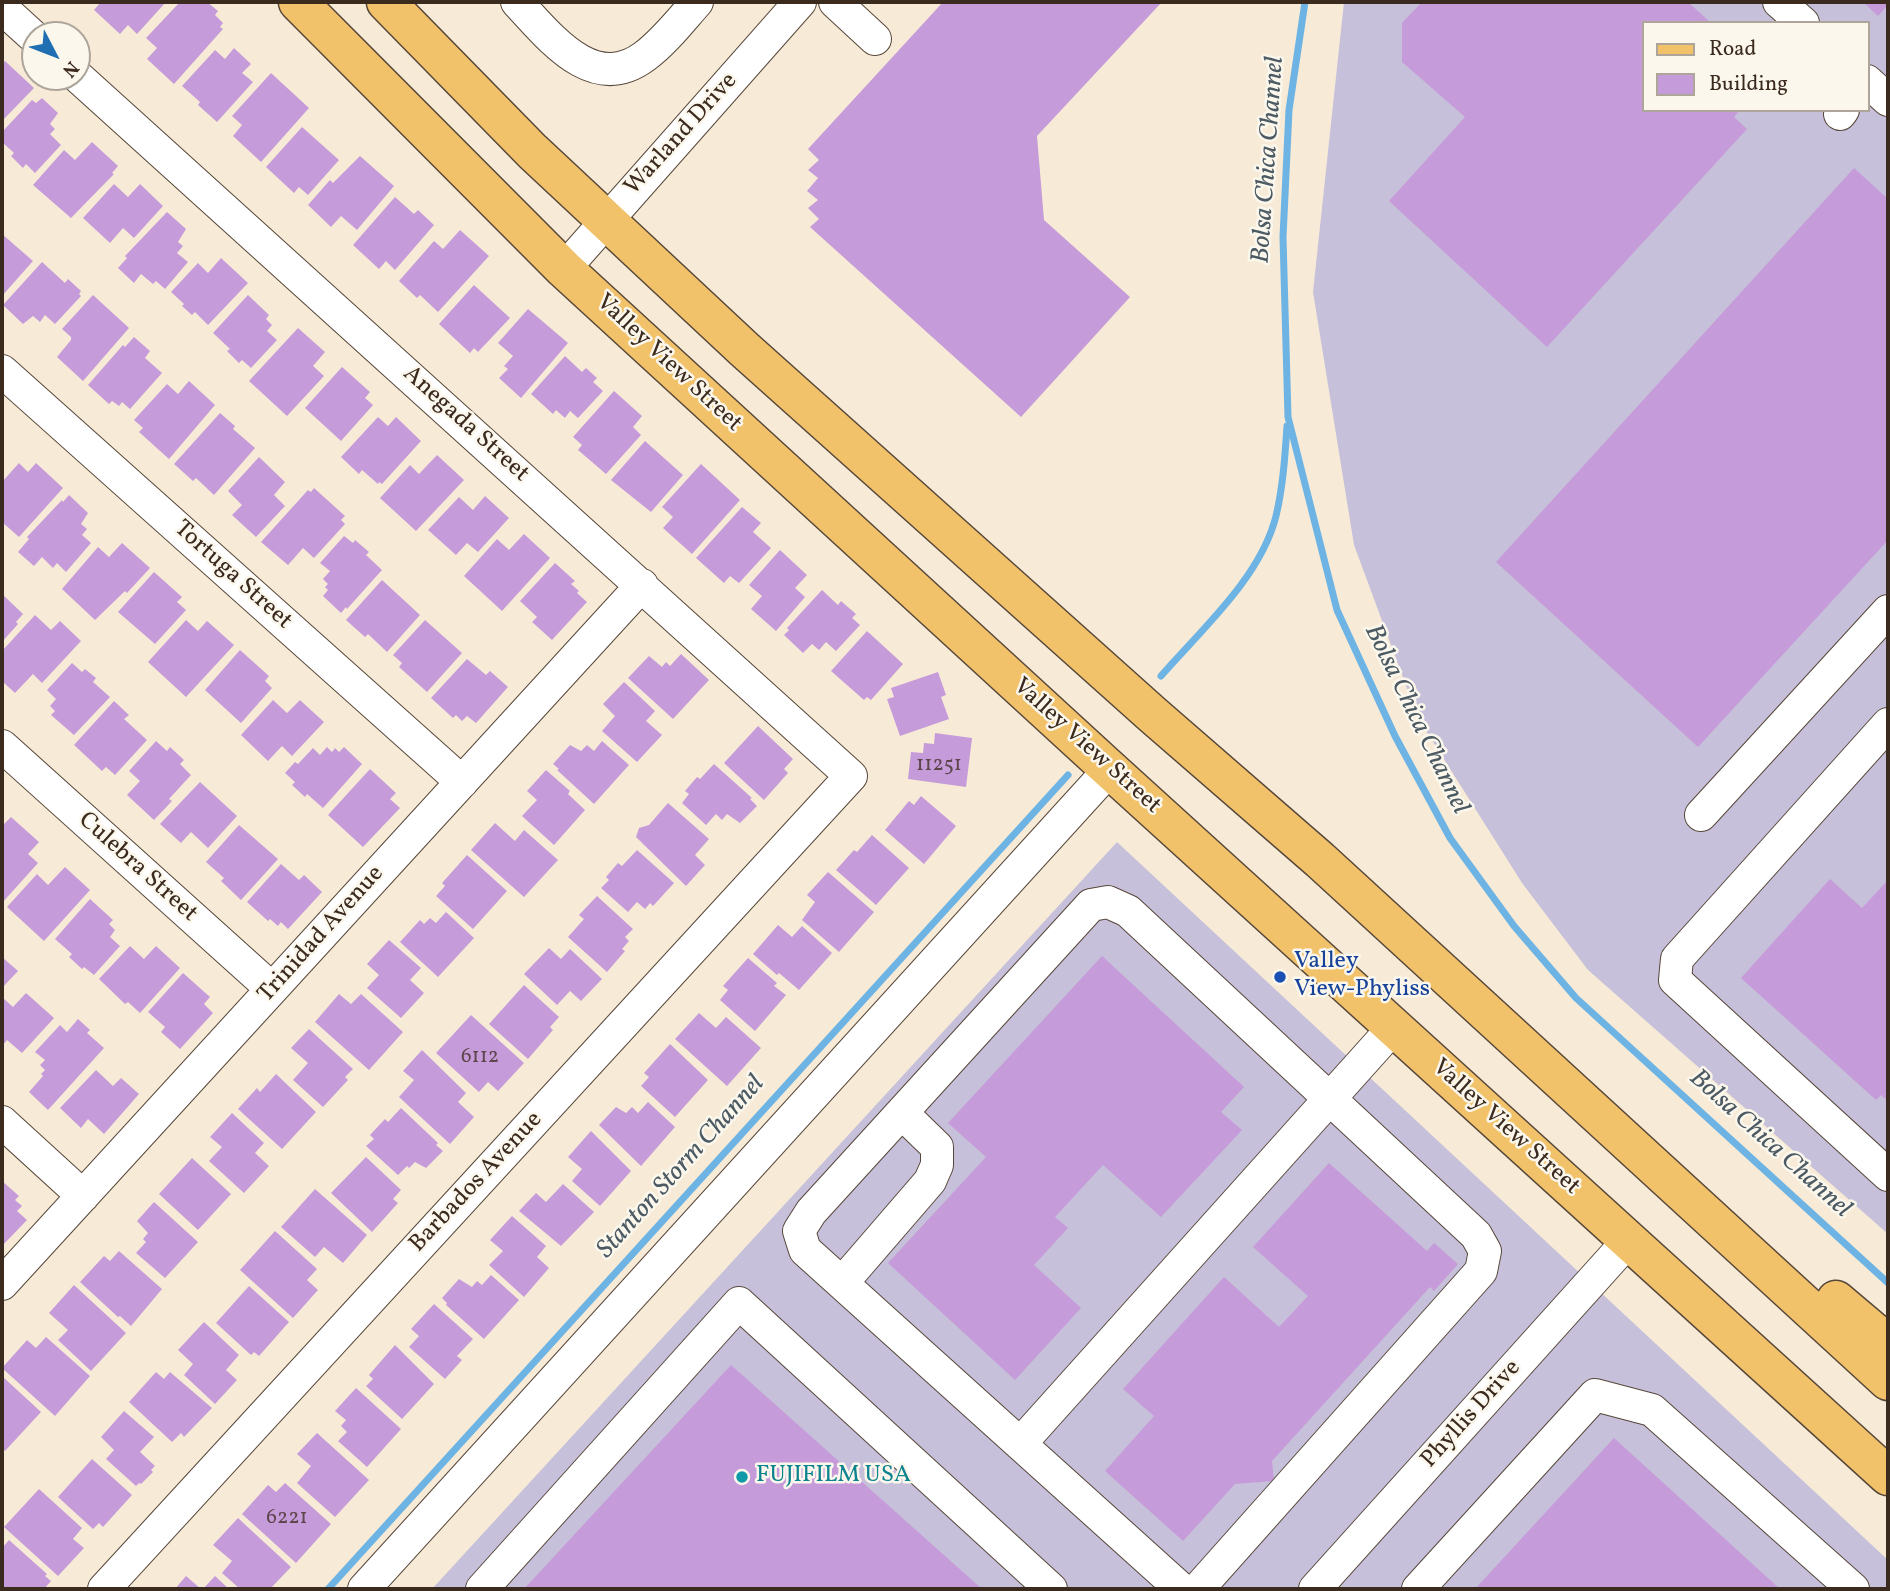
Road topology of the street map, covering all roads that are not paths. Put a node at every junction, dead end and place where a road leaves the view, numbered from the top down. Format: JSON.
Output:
{"nodes":[{"id":1,"x":298,"y":2,"type":"edge"},
{"id":2,"x":386,"y":2,"type":"edge"},
{"id":3,"x":517,"y":2,"type":"edge"},
{"id":4,"x":697,"y":2,"type":"edge"},
{"id":5,"x":800,"y":2,"type":"edge"},
{"id":6,"x":835,"y":2,"type":"edge"},
{"id":7,"x":1779,"y":2,"type":"edge"},
{"id":8,"x":2,"y":8,"type":"edge"},
{"id":9,"x":1801,"y":21,"type":"edge"},
{"id":10,"x":21,"y":25,"type":"edge"},
{"id":11,"x":875,"y":39,"type":"dead end"},
{"id":12,"x":91,"y":89,"type":"edge"},
{"id":13,"x":605,"y":221,"type":"junction"},
{"id":14,"x":564,"y":269,"type":"junction"},
{"id":15,"x":2,"y":371,"type":"edge"},
{"id":16,"x":642,"y":585,"type":"junction"},
{"id":17,"x":1888,"y":611,"type":"edge"},
{"id":18,"x":1888,"y":724,"type":"edge"},
{"id":19,"x":2,"y":746,"type":"edge"},
{"id":20,"x":1110,"y":769,"type":"junction"},
{"id":21,"x":851,"y":776,"type":"joint"},
{"id":22,"x":462,"y":782,"type":"junction"},
{"id":23,"x":1700,"y":815,"type":"dead end"},
{"id":24,"x":272,"y":989,"type":"junction"},
{"id":25,"x":1394,"y":1027,"type":"junction"},
{"id":26,"x":1329,"y":1098,"type":"junction"},
{"id":27,"x":902,"y":1113,"type":"junction"},
{"id":28,"x":2,"y":1122,"type":"edge"},
{"id":29,"x":1888,"y":1175,"type":"edge"},
{"id":30,"x":83,"y":1196,"type":"junction"},
{"id":31,"x":1699,"y":1208,"type":"junction"},
{"id":32,"x":1629,"y":1240,"type":"junction"},
{"id":33,"x":842,"y":1283,"type":"junction"},
{"id":34,"x":2,"y":1284,"type":"edge"},
{"id":35,"x":1888,"y":1344,"type":"edge"},
{"id":36,"x":1888,"y":1381,"type":"edge"},
{"id":37,"x":1020,"y":1444,"type":"junction"},
{"id":38,"x":1888,"y":1476,"type":"edge"},
{"id":39,"x":104,"y":1589,"type":"edge"},
{"id":40,"x":364,"y":1589,"type":"edge"},
{"id":41,"x":482,"y":1589,"type":"edge"},
{"id":42,"x":1051,"y":1589,"type":"edge"},
{"id":43,"x":1181,"y":1589,"type":"edge"},
{"id":44,"x":1198,"y":1589,"type":"edge"},
{"id":45,"x":1315,"y":1589,"type":"edge"},
{"id":46,"x":1418,"y":1589,"type":"edge"},
{"id":47,"x":1853,"y":1589,"type":"edge"}],
"edges":[{"from":1,"to":14,"type":"main road","name":"Valley View Street"},
{"from":2,"to":13,"type":"main road"},
{"from":3,"to":4,"type":"street"},
{"from":5,"to":13,"type":"street","name":"Warland Drive"},
{"from":6,"to":11,"type":"street"},
{"from":7,"to":9,"type":"street"},
{"from":8,"to":10,"type":"street"},
{"from":12,"to":16,"type":"street","name":"Anegada Street"},
{"from":13,"to":14,"type":"street","name":"Warland Drive"},
{"from":13,"to":31,"type":"main road"},
{"from":14,"to":20,"type":"main road","name":"Valley View Street"},
{"from":15,"to":22,"type":"street","name":"Tortuga Street"},
{"from":16,"to":21,"type":"street","name":"Anegada Street"},
{"from":16,"to":22,"type":"street","name":"Trinidad Avenue"},
{"from":17,"to":23,"type":"street"},
{"from":18,"to":29,"type":"street"},
{"from":19,"to":24,"type":"street","name":"Culebra Street"},
{"from":20,"to":25,"type":"main road","name":"Valley View Street"},
{"from":20,"to":40,"type":"street"},
{"from":21,"to":39,"type":"street","name":"Barbados Avenue"},
{"from":22,"to":24,"type":"street","name":"Trinidad Avenue"},
{"from":24,"to":30,"type":"street","name":"Trinidad Avenue"},
{"from":25,"to":26,"type":"street"},
{"from":25,"to":32,"type":"main road","name":"Valley View Street"},
{"from":26,"to":27,"type":"street"},
{"from":26,"to":37,"type":"street"},
{"from":26,"to":44,"type":"street"},
{"from":27,"to":33,"type":"street"},
{"from":27,"to":33,"type":"street"},
{"from":28,"to":30,"type":"street"},
{"from":30,"to":34,"type":"street","name":"Trinidad Avenue"},
{"from":31,"to":35,"type":"main road"},
{"from":31,"to":36,"type":"main road"},
{"from":32,"to":38,"type":"main road","name":"Valley View Street"},
{"from":32,"to":45,"type":"street","name":"Phyllis Drive"},
{"from":33,"to":37,"type":"street"},
{"from":37,"to":43,"type":"street"},
{"from":41,"to":42,"type":"street"},
{"from":46,"to":47,"type":"street"}]}
